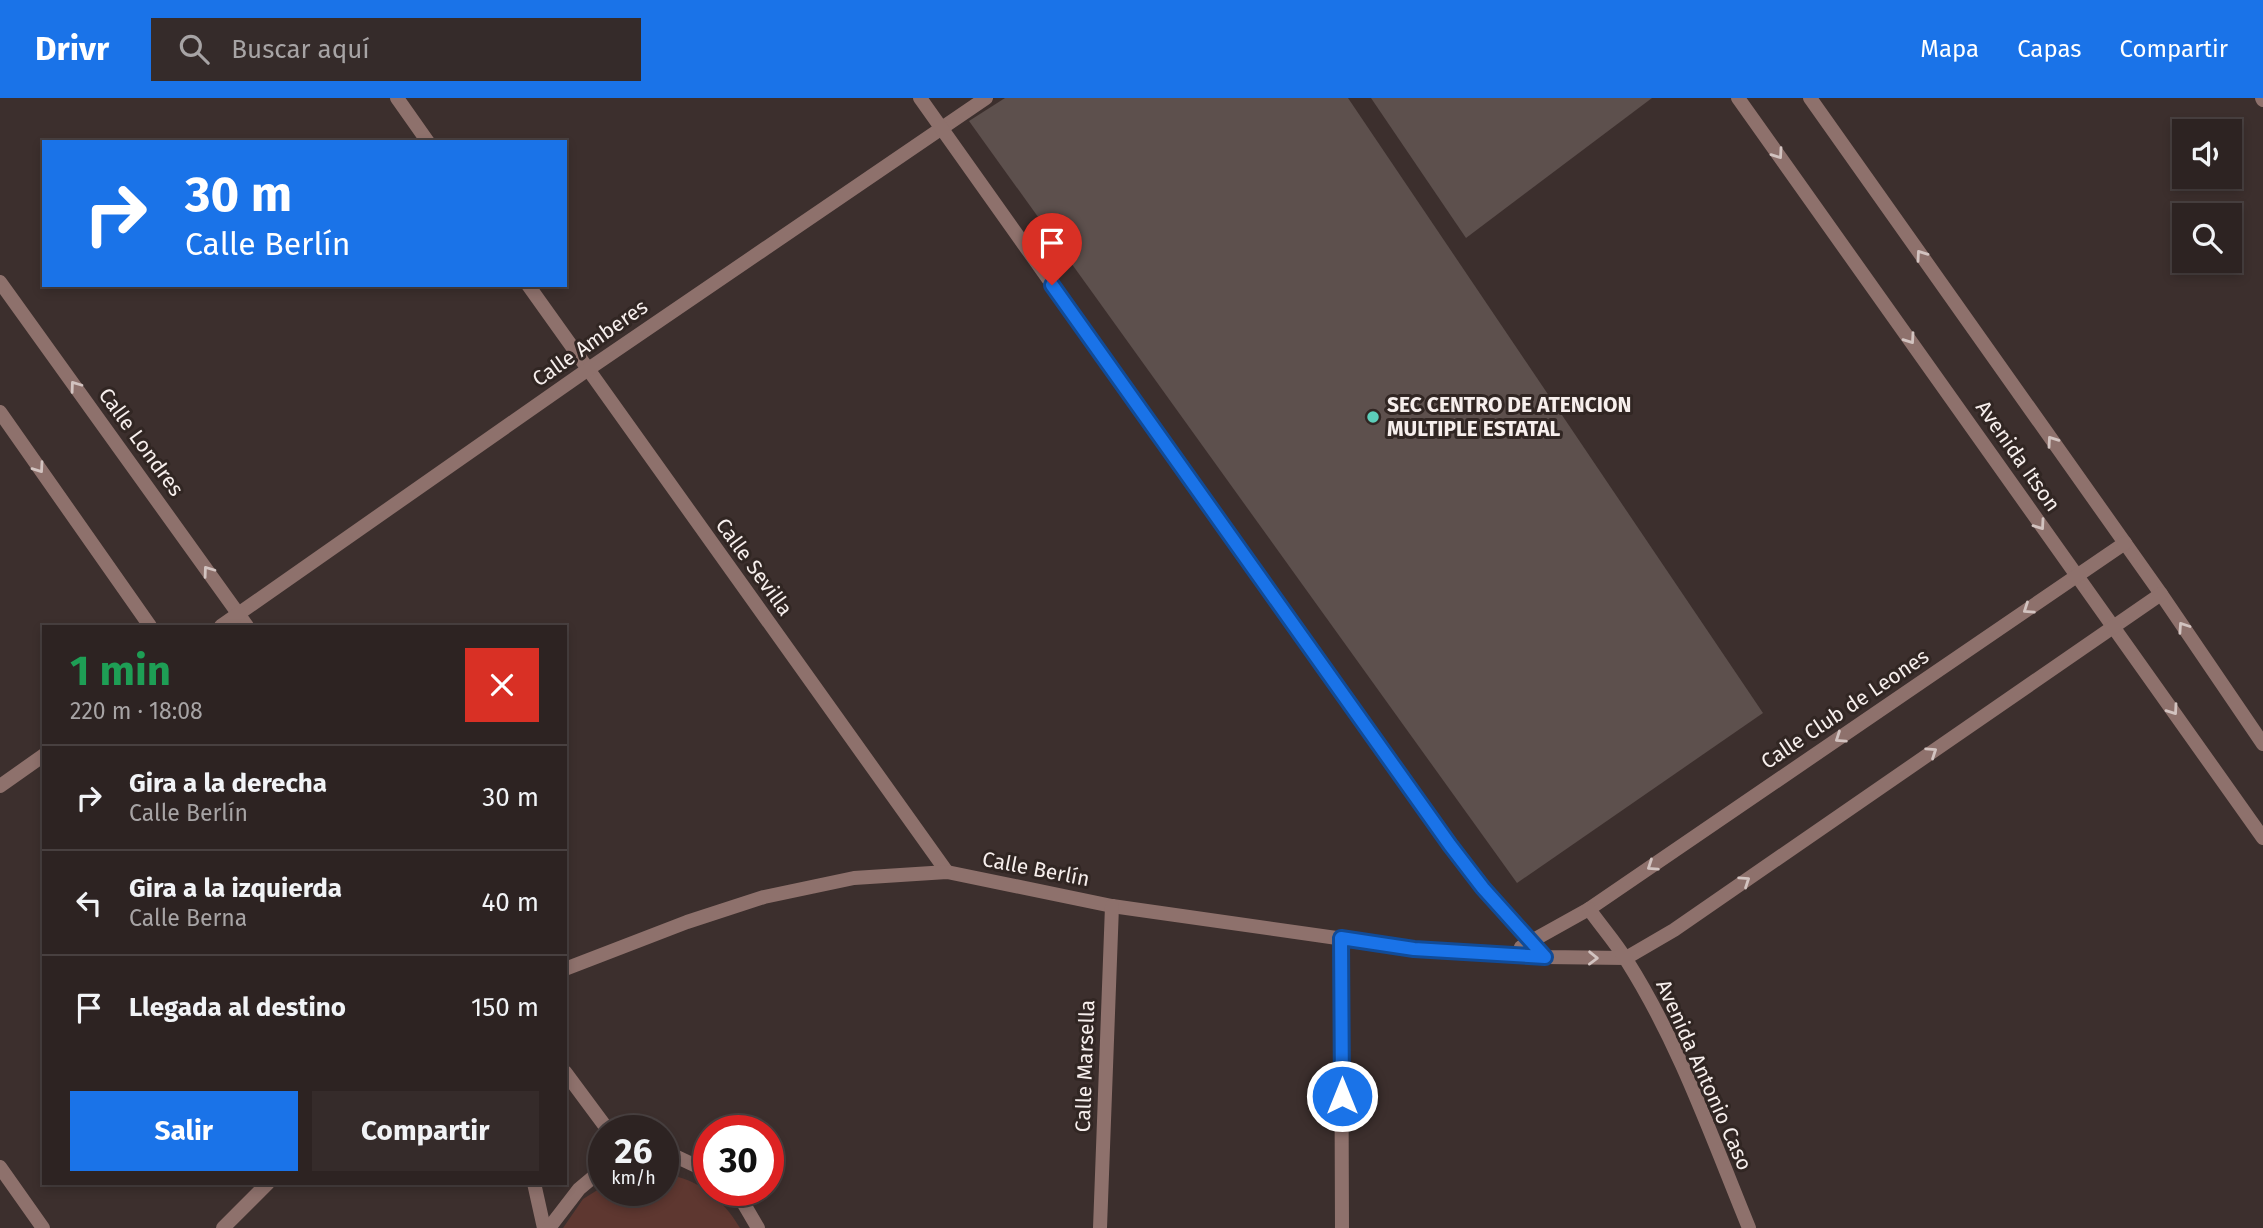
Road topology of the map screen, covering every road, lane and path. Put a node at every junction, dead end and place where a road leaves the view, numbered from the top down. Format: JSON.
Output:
{"nodes":[{"id":1,"x":397,"y":98,"type":"edge"},
{"id":2,"x":920,"y":98,"type":"edge"},
{"id":3,"x":986,"y":98,"type":"edge"},
{"id":4,"x":1738,"y":98,"type":"edge"},
{"id":5,"x":1810,"y":98,"type":"edge"},
{"id":6,"x":941,"y":129,"type":"junction"},
{"id":7,"x":427,"y":140,"type":"edge"},
{"id":8,"x":0,"y":282,"type":"edge"},
{"id":9,"x":529,"y":287,"type":"edge"},
{"id":10,"x":587,"y":370,"type":"junction"},
{"id":11,"x":0,"y":412,"type":"edge"},
{"id":12,"x":2125,"y":543,"type":"junction"},
{"id":13,"x":2076,"y":576,"type":"junction"},
{"id":14,"x":2161,"y":594,"type":"junction"},
{"id":15,"x":238,"y":614,"type":"junction"},
{"id":16,"x":149,"y":625,"type":"edge"},
{"id":17,"x":222,"y":625,"type":"edge"},
{"id":18,"x":246,"y":625,"type":"edge"},
{"id":19,"x":2114,"y":628,"type":"junction"},
{"id":20,"x":2263,"y":744,"type":"edge"},
{"id":21,"x":42,"y":756,"type":"edge"},
{"id":22,"x":0,"y":786,"type":"edge"},
{"id":23,"x":2263,"y":838,"type":"edge"},
{"id":24,"x":947,"y":872,"type":"junction"},
{"id":25,"x":1112,"y":906,"type":"junction"},
{"id":26,"x":1589,"y":909,"type":"junction"},
{"id":27,"x":1341,"y":938,"type":"junction"},
{"id":28,"x":1532,"y":941,"type":"junction"},
{"id":29,"x":1511,"y":953,"type":"junction"},
{"id":30,"x":1545,"y":957,"type":"junction"},
{"id":31,"x":1626,"y":958,"type":"junction"},
{"id":32,"x":567,"y":968,"type":"edge"},
{"id":33,"x":567,"y":1075,"type":"edge"},
{"id":34,"x":597,"y":1115,"type":"edge"},
{"id":35,"x":0,"y":1167,"type":"edge"},
{"id":36,"x":588,"y":1181,"type":"edge"},
{"id":37,"x":266,"y":1185,"type":"edge"},
{"id":38,"x":535,"y":1185,"type":"edge"},
{"id":39,"x":745,"y":1206,"type":"edge"},
{"id":40,"x":43,"y":1228,"type":"edge"},
{"id":41,"x":223,"y":1228,"type":"edge"},
{"id":42,"x":546,"y":1228,"type":"edge"},
{"id":43,"x":758,"y":1228,"type":"edge"},
{"id":44,"x":1100,"y":1228,"type":"edge"},
{"id":45,"x":1342,"y":1228,"type":"edge"},
{"id":46,"x":1749,"y":1228,"type":"edge"}],
"edges":[{"from":1,"to":7,"type":"street"},
{"from":2,"to":6,"type":"street"},
{"from":3,"to":6,"type":"street","name":"Calle Amberes"},
{"from":4,"to":13,"type":"street","name":"Avenida Itson","one_way":true},
{"from":12,"to":5,"type":"street","name":"Avenida Itson","one_way":true},
{"from":6,"to":10,"type":"street","name":"Calle Amberes"},
{"from":6,"to":28,"type":"street"},
{"from":15,"to":8,"type":"street","name":"Calle Londres","one_way":true},
{"from":9,"to":10,"type":"street","name":"Calle Sevilla"},
{"from":10,"to":15,"type":"street","name":"Calle Amberes"},
{"from":10,"to":24,"type":"street","name":"Calle Sevilla"},
{"from":11,"to":16,"type":"street","one_way":true},
{"from":12,"to":13,"type":"street","name":"Calle Club de Leones"},
{"from":12,"to":14,"type":"street","name":"Avenida Itson"},
{"from":13,"to":19,"type":"street","name":"Avenida Itson"},
{"from":13,"to":26,"type":"street","name":"Calle Club de Leones","one_way":true},
{"from":14,"to":19,"type":"street"},
{"from":20,"to":14,"type":"street","name":"Avenida Itson","one_way":true},
{"from":15,"to":17,"type":"street","name":"Calle Amberes"},
{"from":15,"to":18,"type":"street","name":"Calle Londres"},
{"from":19,"to":23,"type":"street","name":"Avenida Itson","one_way":true},
{"from":31,"to":19,"type":"street","one_way":true},
{"from":21,"to":22,"type":"street"},
{"from":24,"to":25,"type":"street","name":"Calle Berlín"},
{"from":24,"to":32,"type":"street","name":"Calle Berlín"},
{"from":25,"to":27,"type":"street","name":"Calle Berlín"},
{"from":25,"to":44,"type":"street","name":"Calle Marsella"},
{"from":26,"to":28,"type":"street"},
{"from":26,"to":31,"type":"street","name":"Avenida Antonio Caso"},
{"from":27,"to":29,"type":"street","name":"Calle Berlín"},
{"from":27,"to":45,"type":"street"},
{"from":28,"to":29,"type":"street"},
{"from":28,"to":30,"type":"street"},
{"from":29,"to":30,"type":"street","name":"Calle Berlín"},
{"from":30,"to":31,"type":"street","name":"Calle Berlín","one_way":true},
{"from":31,"to":46,"type":"street","name":"Avenida Antonio Caso"},
{"from":33,"to":34,"type":"street"},
{"from":35,"to":40,"type":"street"},
{"from":36,"to":42,"type":"street"},
{"from":37,"to":41,"type":"street"},
{"from":38,"to":42,"type":"street"},
{"from":39,"to":43,"type":"street"}]}
